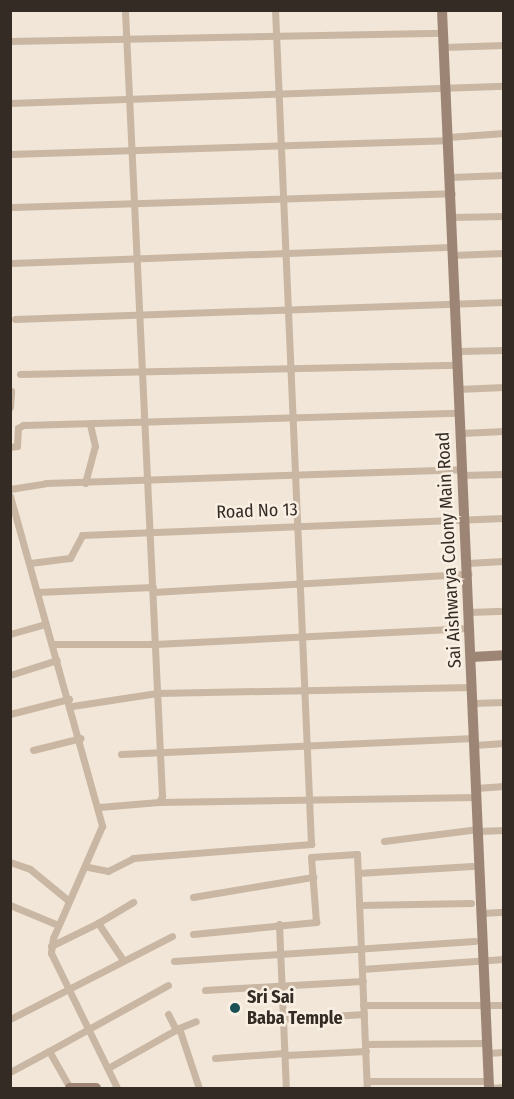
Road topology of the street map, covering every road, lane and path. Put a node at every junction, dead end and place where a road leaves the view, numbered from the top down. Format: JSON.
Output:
{"nodes":[{"id":1,"x":125,"y":10,"type":"edge"},
{"id":2,"x":274,"y":10,"type":"edge"},
{"id":3,"x":442,"y":10,"type":"edge"},
{"id":4,"x":443,"y":33,"type":"junction"},
{"id":5,"x":277,"y":38,"type":"junction"},
{"id":6,"x":127,"y":39,"type":"junction"},
{"id":7,"x":10,"y":40,"type":"edge"},
{"id":8,"x":504,"y":45,"type":"edge"},
{"id":9,"x":444,"y":47,"type":"junction"},
{"id":10,"x":504,"y":86,"type":"edge"},
{"id":11,"x":445,"y":87,"type":"junction"},
{"id":12,"x":279,"y":91,"type":"junction"},
{"id":13,"x":130,"y":98,"type":"junction"},
{"id":14,"x":10,"y":103,"type":"edge"},
{"id":15,"x":504,"y":134,"type":"edge"},
{"id":16,"x":448,"y":138,"type":"junction"},
{"id":17,"x":281,"y":145,"type":"junction"},
{"id":18,"x":132,"y":147,"type":"junction"},
{"id":19,"x":10,"y":154,"type":"edge"},
{"id":20,"x":504,"y":175,"type":"edge"},
{"id":21,"x":450,"y":177,"type":"junction"},
{"id":22,"x":452,"y":193,"type":"junction"},
{"id":23,"x":135,"y":200,"type":"junction"},
{"id":24,"x":285,"y":200,"type":"junction"},
{"id":25,"x":13,"y":207,"type":"dead end"},
{"id":26,"x":504,"y":216,"type":"edge"},
{"id":27,"x":452,"y":217,"type":"junction"},
{"id":28,"x":452,"y":251,"type":"junction"},
{"id":29,"x":285,"y":252,"type":"junction"},
{"id":30,"x":504,"y":253,"type":"edge"},
{"id":31,"x":140,"y":257,"type":"junction"},
{"id":32,"x":12,"y":263,"type":"edge"},
{"id":33,"x":504,"y":302,"type":"edge"},
{"id":34,"x":456,"y":306,"type":"junction"},
{"id":35,"x":288,"y":311,"type":"junction"},
{"id":36,"x":140,"y":316,"type":"junction"},
{"id":37,"x":15,"y":319,"type":"dead end"},
{"id":38,"x":504,"y":350,"type":"edge"},
{"id":39,"x":458,"y":351,"type":"junction"},
{"id":40,"x":458,"y":365,"type":"junction"},
{"id":41,"x":290,"y":367,"type":"junction"},
{"id":42,"x":142,"y":368,"type":"junction"},
{"id":43,"x":20,"y":374,"type":"dead end"},
{"id":44,"x":504,"y":387,"type":"edge"},
{"id":45,"x":458,"y":389,"type":"junction"},
{"id":46,"x":11,"y":391,"type":"edge"},
{"id":47,"x":10,"y":407,"type":"edge"},
{"id":48,"x":459,"y":413,"type":"junction"},
{"id":49,"x":293,"y":421,"type":"junction"},
{"id":50,"x":145,"y":423,"type":"junction"},
{"id":51,"x":90,"y":424,"type":"junction"},
{"id":52,"x":504,"y":431,"type":"edge"},
{"id":53,"x":461,"y":433,"type":"junction"},
{"id":54,"x":10,"y":447,"type":"edge"},
{"id":55,"x":462,"y":472,"type":"junction"},
{"id":56,"x":504,"y":474,"type":"edge"},
{"id":57,"x":295,"y":477,"type":"junction"},
{"id":58,"x":85,"y":483,"type":"junction"},
{"id":59,"x":149,"y":483,"type":"junction"},
{"id":60,"x":10,"y":489,"type":"edge"},
{"id":61,"x":10,"y":496,"type":"edge"},
{"id":62,"x":504,"y":518,"type":"edge"},
{"id":63,"x":465,"y":520,"type":"junction"},
{"id":64,"x":299,"y":524,"type":"junction"},
{"id":65,"x":149,"y":531,"type":"junction"},
{"id":66,"x":504,"y":561,"type":"edge"},
{"id":67,"x":30,"y":563,"type":"junction"},
{"id":68,"x":467,"y":568,"type":"junction"},
{"id":69,"x":302,"y":581,"type":"junction"},
{"id":70,"x":153,"y":590,"type":"junction"},
{"id":71,"x":37,"y":592,"type":"junction"},
{"id":72,"x":504,"y":611,"type":"edge"},
{"id":73,"x":470,"y":612,"type":"junction"},
{"id":74,"x":46,"y":624,"type":"junction"},
{"id":75,"x":470,"y":628,"type":"junction"},
{"id":76,"x":10,"y":634,"type":"edge"},
{"id":77,"x":303,"y":635,"type":"junction"},
{"id":78,"x":52,"y":644,"type":"junction"},
{"id":79,"x":155,"y":644,"type":"junction"},
{"id":80,"x":504,"y":655,"type":"edge"},
{"id":81,"x":471,"y":657,"type":"junction"},
{"id":82,"x":57,"y":660,"type":"junction"},
{"id":83,"x":10,"y":675,"type":"edge"},
{"id":84,"x":472,"y":687,"type":"junction"},
{"id":85,"x":307,"y":689,"type":"junction"},
{"id":86,"x":157,"y":693,"type":"junction"},
{"id":87,"x":504,"y":702,"type":"edge"},
{"id":88,"x":70,"y":703,"type":"junction"},
{"id":89,"x":473,"y":703,"type":"junction"},
{"id":90,"x":10,"y":714,"type":"edge"},
{"id":91,"x":81,"y":738,"type":"junction"},
{"id":92,"x":474,"y":741,"type":"junction"},
{"id":93,"x":308,"y":743,"type":"junction"},
{"id":94,"x":504,"y":743,"type":"edge"},
{"id":95,"x":33,"y":750,"type":"dead end"},
{"id":96,"x":159,"y":751,"type":"junction"},
{"id":97,"x":120,"y":754,"type":"dead end"},
{"id":98,"x":504,"y":786,"type":"edge"},
{"id":99,"x":477,"y":792,"type":"junction"},
{"id":100,"x":159,"y":802,"type":"junction"},
{"id":101,"x":311,"y":802,"type":"junction"},
{"id":102,"x":99,"y":807,"type":"junction"},
{"id":103,"x":478,"y":830,"type":"junction"},
{"id":104,"x":504,"y":830,"type":"edge"},
{"id":105,"x":384,"y":842,"type":"dead end"},
{"id":106,"x":10,"y":862,"type":"edge"},
{"id":107,"x":472,"y":866,"type":"dead end"},
{"id":108,"x":88,"y":867,"type":"junction"},
{"id":109,"x":358,"y":873,"type":"junction"},
{"id":110,"x":313,"y":877,"type":"junction"},
{"id":111,"x":193,"y":897,"type":"dead end"},
{"id":112,"x":69,"y":902,"type":"junction"},
{"id":113,"x":133,"y":902,"type":"dead end"},
{"id":114,"x":471,"y":903,"type":"dead end"},
{"id":115,"x":10,"y":904,"type":"edge"},
{"id":116,"x":360,"y":905,"type":"junction"},
{"id":117,"x":504,"y":912,"type":"edge"},
{"id":118,"x":482,"y":913,"type":"junction"},
{"id":119,"x":98,"y":923,"type":"junction"},
{"id":120,"x":279,"y":924,"type":"junction"},
{"id":121,"x":58,"y":925,"type":"junction"},
{"id":122,"x":193,"y":934,"type":"dead end"},
{"id":123,"x":172,"y":936,"type":"dead end"},
{"id":124,"x":474,"y":940,"type":"dead end"},
{"id":125,"x":51,"y":946,"type":"junction"},
{"id":126,"x":361,"y":951,"type":"junction"},
{"id":127,"x":282,"y":953,"type":"junction"},
{"id":128,"x":123,"y":960,"type":"junction"},
{"id":129,"x":504,"y":960,"type":"edge"},
{"id":130,"x":174,"y":961,"type":"dead end"},
{"id":131,"x":484,"y":961,"type":"junction"},
{"id":132,"x":362,"y":969,"type":"junction"},
{"id":133,"x":363,"y":981,"type":"junction"},
{"id":134,"x":168,"y":985,"type":"dead end"},
{"id":135,"x":281,"y":985,"type":"junction"},
{"id":136,"x":65,"y":990,"type":"junction"},
{"id":137,"x":205,"y":990,"type":"dead end"},
{"id":138,"x":504,"y":1005,"type":"edge"},
{"id":139,"x":486,"y":1006,"type":"junction"},
{"id":140,"x":363,"y":1009,"type":"junction"},
{"id":141,"x":168,"y":1014,"type":"dead end"},
{"id":142,"x":10,"y":1019,"type":"edge"},
{"id":143,"x":284,"y":1019,"type":"junction"},
{"id":144,"x":196,"y":1020,"type":"dead end"},
{"id":145,"x":178,"y":1029,"type":"junction"},
{"id":146,"x":87,"y":1030,"type":"junction"},
{"id":147,"x":366,"y":1048,"type":"junction"},
{"id":148,"x":487,"y":1048,"type":"junction"},
{"id":149,"x":49,"y":1051,"type":"junction"},
{"id":150,"x":504,"y":1052,"type":"edge"},
{"id":151,"x":285,"y":1054,"type":"junction"},
{"id":152,"x":215,"y":1058,"type":"dead end"},
{"id":153,"x":108,"y":1068,"type":"junction"},
{"id":154,"x":10,"y":1072,"type":"edge"},
{"id":155,"x":367,"y":1085,"type":"edge"},
{"id":156,"x":489,"y":1086,"type":"edge"},
{"id":157,"x":504,"y":1087,"type":"edge"},
{"id":158,"x":70,"y":1088,"type":"edge"},
{"id":159,"x":96,"y":1089,"type":"edge"},
{"id":160,"x":117,"y":1089,"type":"edge"},
{"id":161,"x":199,"y":1089,"type":"edge"},
{"id":162,"x":286,"y":1089,"type":"edge"}],
"edges":[{"from":1,"to":6,"type":"street"},
{"from":2,"to":5,"type":"street"},
{"from":3,"to":4,"type":"street","name":"Sai Aishwarya Colony Main Road"},
{"from":4,"to":5,"type":"street"},
{"from":4,"to":9,"type":"street","name":"Sai Aishwarya Colony Main Road"},
{"from":5,"to":6,"type":"street"},
{"from":5,"to":12,"type":"street"},
{"from":6,"to":7,"type":"street"},
{"from":6,"to":13,"type":"street"},
{"from":8,"to":9,"type":"street"},
{"from":9,"to":11,"type":"street","name":"Sai Aishwarya Colony Main Road"},
{"from":10,"to":11,"type":"street"},
{"from":11,"to":12,"type":"street"},
{"from":11,"to":16,"type":"street","name":"Sai Aishwarya Colony Main Road"},
{"from":12,"to":13,"type":"street"},
{"from":12,"to":17,"type":"street"},
{"from":13,"to":14,"type":"street"},
{"from":13,"to":18,"type":"street"},
{"from":15,"to":16,"type":"street"},
{"from":16,"to":17,"type":"street"},
{"from":16,"to":21,"type":"street","name":"Sai Aishwarya Colony Main Road"},
{"from":17,"to":18,"type":"street"},
{"from":17,"to":24,"type":"street"},
{"from":18,"to":19,"type":"street"},
{"from":18,"to":23,"type":"street"},
{"from":20,"to":21,"type":"street"},
{"from":21,"to":22,"type":"street","name":"Sai Aishwarya Colony Main Road"},
{"from":22,"to":24,"type":"street"},
{"from":22,"to":27,"type":"street","name":"Sai Aishwarya Colony Main Road"},
{"from":23,"to":24,"type":"street"},
{"from":23,"to":25,"type":"street"},
{"from":23,"to":31,"type":"street"},
{"from":24,"to":29,"type":"street"},
{"from":26,"to":27,"type":"street"},
{"from":27,"to":28,"type":"street","name":"Sai Aishwarya Colony Main Road"},
{"from":28,"to":29,"type":"street"},
{"from":28,"to":30,"type":"street"},
{"from":28,"to":34,"type":"street","name":"Sai Aishwarya Colony Main Road"},
{"from":29,"to":31,"type":"street"},
{"from":29,"to":35,"type":"street"},
{"from":31,"to":32,"type":"street"},
{"from":31,"to":36,"type":"street"},
{"from":33,"to":34,"type":"street"},
{"from":34,"to":35,"type":"street"},
{"from":34,"to":39,"type":"street","name":"Sai Aishwarya Colony Main Road"},
{"from":35,"to":36,"type":"street"},
{"from":35,"to":41,"type":"street"},
{"from":36,"to":37,"type":"street"},
{"from":36,"to":42,"type":"street"},
{"from":38,"to":39,"type":"street"},
{"from":39,"to":40,"type":"street","name":"Sai Aishwarya Colony Main Road"},
{"from":40,"to":41,"type":"street"},
{"from":40,"to":45,"type":"street","name":"Sai Aishwarya Colony Main Road"},
{"from":41,"to":42,"type":"street"},
{"from":41,"to":49,"type":"street"},
{"from":42,"to":43,"type":"street"},
{"from":42,"to":50,"type":"street"},
{"from":44,"to":45,"type":"street"},
{"from":45,"to":48,"type":"street","name":"Sai Aishwarya Colony Main Road"},
{"from":46,"to":47,"type":"street"},
{"from":48,"to":49,"type":"street"},
{"from":48,"to":53,"type":"street","name":"Sai Aishwarya Colony Main Road"},
{"from":49,"to":50,"type":"street"},
{"from":49,"to":57,"type":"street"},
{"from":50,"to":51,"type":"street"},
{"from":50,"to":59,"type":"street"},
{"from":51,"to":54,"type":"street"},
{"from":51,"to":58,"type":"street"},
{"from":52,"to":53,"type":"street"},
{"from":53,"to":55,"type":"street","name":"Sai Aishwarya Colony Main Road"},
{"from":55,"to":56,"type":"street"},
{"from":55,"to":57,"type":"street"},
{"from":55,"to":63,"type":"street","name":"Sai Aishwarya Colony Main Road"},
{"from":57,"to":59,"type":"street"},
{"from":57,"to":64,"type":"street"},
{"from":58,"to":59,"type":"street"},
{"from":58,"to":60,"type":"street"},
{"from":59,"to":65,"type":"street"},
{"from":61,"to":67,"type":"street"},
{"from":62,"to":63,"type":"street","name":"Road No 13"},
{"from":63,"to":64,"type":"street","name":"Road No 13"},
{"from":63,"to":68,"type":"street","name":"Sai Aishwarya Colony Main Road"},
{"from":64,"to":65,"type":"street","name":"Road No 13"},
{"from":64,"to":69,"type":"street"},
{"from":65,"to":67,"type":"street","name":"Road No 13"},
{"from":65,"to":70,"type":"street"},
{"from":66,"to":68,"type":"street"},
{"from":67,"to":71,"type":"street"},
{"from":68,"to":69,"type":"street"},
{"from":68,"to":73,"type":"street","name":"Sai Aishwarya Colony Main Road"},
{"from":69,"to":70,"type":"street"},
{"from":69,"to":77,"type":"street"},
{"from":70,"to":71,"type":"street"},
{"from":70,"to":79,"type":"street"},
{"from":71,"to":74,"type":"street"},
{"from":72,"to":73,"type":"street"},
{"from":73,"to":75,"type":"street","name":"Sai Aishwarya Colony Main Road"},
{"from":74,"to":76,"type":"street"},
{"from":74,"to":78,"type":"street"},
{"from":75,"to":77,"type":"street"},
{"from":75,"to":81,"type":"street","name":"Sai Aishwarya Colony Main Road"},
{"from":77,"to":79,"type":"street"},
{"from":77,"to":85,"type":"street"},
{"from":78,"to":79,"type":"street"},
{"from":78,"to":82,"type":"street"},
{"from":79,"to":86,"type":"street"},
{"from":80,"to":81,"type":"street"},
{"from":81,"to":84,"type":"street","name":"Sai Aishwarya Colony Main Road"},
{"from":82,"to":83,"type":"street"},
{"from":82,"to":88,"type":"street"},
{"from":84,"to":85,"type":"street"},
{"from":84,"to":89,"type":"street","name":"Sai Aishwarya Colony Main Road"},
{"from":85,"to":86,"type":"street"},
{"from":85,"to":93,"type":"street"},
{"from":86,"to":88,"type":"street"},
{"from":86,"to":96,"type":"street"},
{"from":87,"to":89,"type":"street"},
{"from":88,"to":90,"type":"street"},
{"from":88,"to":91,"type":"street"},
{"from":89,"to":92,"type":"street","name":"Sai Aishwarya Colony Main Road"},
{"from":91,"to":95,"type":"street"},
{"from":91,"to":102,"type":"street"},
{"from":92,"to":93,"type":"street"},
{"from":92,"to":94,"type":"street"},
{"from":92,"to":99,"type":"street","name":"Sai Aishwarya Colony Main Road"},
{"from":93,"to":96,"type":"street"},
{"from":93,"to":101,"type":"street"},
{"from":96,"to":97,"type":"street"},
{"from":96,"to":100,"type":"street"},
{"from":98,"to":99,"type":"street"},
{"from":99,"to":101,"type":"street"},
{"from":99,"to":103,"type":"street","name":"Sai Aishwarya Colony Main Road"},
{"from":100,"to":101,"type":"street"},
{"from":100,"to":102,"type":"street"},
{"from":101,"to":108,"type":"street"},
{"from":102,"to":108,"type":"street"},
{"from":103,"to":104,"type":"street"},
{"from":103,"to":105,"type":"street"},
{"from":103,"to":118,"type":"street","name":"Sai Aishwarya Colony Main Road"},
{"from":106,"to":112,"type":"street"},
{"from":107,"to":109,"type":"street"},
{"from":108,"to":112,"type":"street"},
{"from":109,"to":110,"type":"street"},
{"from":109,"to":116,"type":"street"},
{"from":110,"to":111,"type":"street"},
{"from":110,"to":120,"type":"street"},
{"from":112,"to":121,"type":"street"},
{"from":113,"to":119,"type":"street"},
{"from":114,"to":116,"type":"street"},
{"from":115,"to":121,"type":"street"},
{"from":116,"to":126,"type":"street"},
{"from":117,"to":118,"type":"street"},
{"from":118,"to":131,"type":"street","name":"Sai Aishwarya Colony Main Road"},
{"from":119,"to":125,"type":"street"},
{"from":119,"to":128,"type":"street"},
{"from":120,"to":122,"type":"street"},
{"from":120,"to":127,"type":"street"},
{"from":121,"to":125,"type":"street"},
{"from":123,"to":128,"type":"street"},
{"from":124,"to":126,"type":"street"},
{"from":125,"to":136,"type":"street"},
{"from":126,"to":127,"type":"street"},
{"from":126,"to":132,"type":"street"},
{"from":127,"to":130,"type":"street"},
{"from":127,"to":135,"type":"street"},
{"from":128,"to":136,"type":"street"},
{"from":129,"to":131,"type":"street"},
{"from":131,"to":132,"type":"street"},
{"from":131,"to":139,"type":"street","name":"Sai Aishwarya Colony Main Road"},
{"from":132,"to":133,"type":"street"},
{"from":133,"to":135,"type":"street"},
{"from":133,"to":140,"type":"street"},
{"from":134,"to":146,"type":"street"},
{"from":135,"to":137,"type":"street"},
{"from":135,"to":143,"type":"street"},
{"from":136,"to":142,"type":"street"},
{"from":136,"to":146,"type":"street"},
{"from":138,"to":139,"type":"street"},
{"from":139,"to":140,"type":"street"},
{"from":139,"to":148,"type":"street","name":"Sai Aishwarya Colony Main Road"},
{"from":140,"to":143,"type":"street"},
{"from":140,"to":147,"type":"street"},
{"from":141,"to":145,"type":"street"},
{"from":143,"to":151,"type":"street"},
{"from":144,"to":145,"type":"street"},
{"from":145,"to":153,"type":"street"},
{"from":145,"to":161,"type":"street"},
{"from":146,"to":149,"type":"street"},
{"from":146,"to":153,"type":"street"},
{"from":147,"to":148,"type":"street"},
{"from":147,"to":151,"type":"street"},
{"from":147,"to":155,"type":"street"},
{"from":148,"to":150,"type":"street"},
{"from":148,"to":156,"type":"street","name":"Sai Aishwarya Colony Main Road"},
{"from":149,"to":154,"type":"street"},
{"from":149,"to":158,"type":"street"},
{"from":151,"to":152,"type":"street"},
{"from":151,"to":162,"type":"street"},
{"from":153,"to":160,"type":"street"},
{"from":155,"to":156,"type":"street"},
{"from":156,"to":157,"type":"street"},
{"from":158,"to":159,"type":"street"}]}
